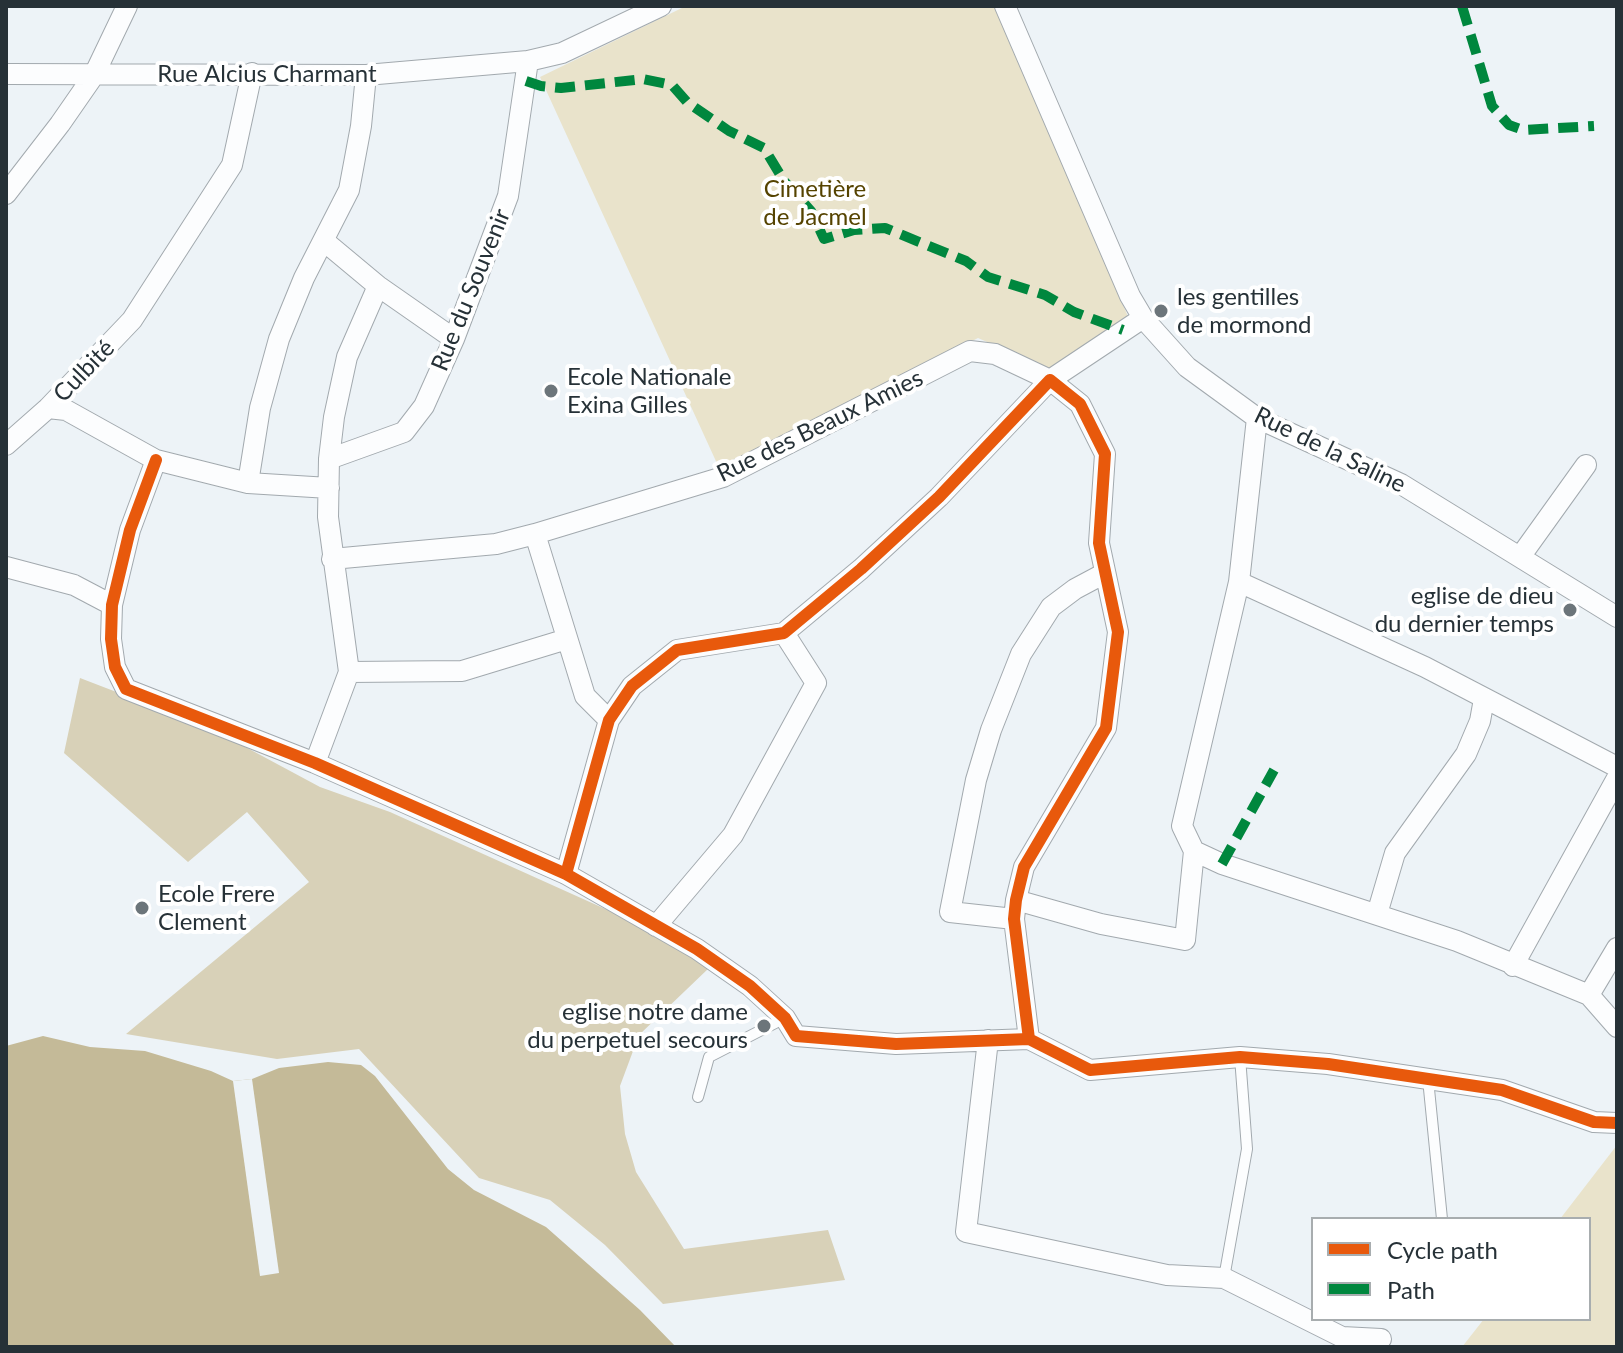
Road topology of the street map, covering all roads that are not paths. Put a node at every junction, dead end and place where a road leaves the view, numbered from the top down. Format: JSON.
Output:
{"nodes":[{"id":1,"x":127,"y":6,"type":"edge"},
{"id":2,"x":661,"y":6,"type":"edge"},
{"id":3,"x":1005,"y":6,"type":"edge"},
{"id":4,"x":528,"y":61,"type":"junction"},
{"id":5,"x":252,"y":73,"type":"junction"},
{"id":6,"x":6,"y":74,"type":"edge"},
{"id":7,"x":94,"y":75,"type":"junction"},
{"id":8,"x":366,"y":75,"type":"junction"},
{"id":9,"x":6,"y":194,"type":"edge"},
{"id":10,"x":324,"y":241,"type":"junction"},
{"id":11,"x":378,"y":286,"type":"junction"},
{"id":12,"x":1143,"y":318,"type":"junction"},
{"id":13,"x":454,"y":339,"type":"junction"},
{"id":14,"x":1050,"y":380,"type":"junction"},
{"id":15,"x":48,"y":408,"type":"junction"},
{"id":16,"x":1257,"y":418,"type":"junction"},
{"id":17,"x":6,"y":445,"type":"edge"},
{"id":18,"x":329,"y":459,"type":"junction"},
{"id":19,"x":156,"y":460,"type":"junction"},
{"id":20,"x":1586,"y":465,"type":"dead end"},
{"id":21,"x":248,"y":483,"type":"junction"},
{"id":22,"x":329,"y":488,"type":"junction"},
{"id":23,"x":535,"y":534,"type":"junction"},
{"id":24,"x":1520,"y":557,"type":"junction"},
{"id":25,"x":332,"y":559,"type":"junction"},
{"id":26,"x":6,"y":567,"type":"edge"},
{"id":27,"x":1105,"y":573,"type":"junction"},
{"id":28,"x":1239,"y":582,"type":"junction"},
{"id":29,"x":112,"y":605,"type":"junction"},
{"id":30,"x":1617,"y":617,"type":"edge"},
{"id":31,"x":784,"y":633,"type":"junction"},
{"id":32,"x":567,"y":639,"type":"junction"},
{"id":33,"x":349,"y":672,"type":"junction"},
{"id":34,"x":1484,"y":699,"type":"junction"},
{"id":35,"x":609,"y":720,"type":"junction"},
{"id":36,"x":315,"y":763,"type":"junction"},
{"id":37,"x":1617,"y":767,"type":"edge"},
{"id":38,"x":1617,"y":778,"type":"edge"},
{"id":39,"x":1194,"y":851,"type":"junction"},
{"id":40,"x":566,"y":874,"type":"junction"},
{"id":41,"x":1015,"y":910,"type":"junction"},
{"id":42,"x":1377,"y":914,"type":"junction"},
{"id":43,"x":656,"y":926,"type":"junction"},
{"id":44,"x":1617,"y":948,"type":"edge"},
{"id":45,"x":1513,"y":966,"type":"junction"},
{"id":46,"x":1589,"y":995,"type":"junction"},
{"id":47,"x":785,"y":1018,"type":"junction"},
{"id":48,"x":1617,"y":1027,"type":"edge"},
{"id":49,"x":1029,"y":1039,"type":"junction"},
{"id":50,"x":988,"y":1040,"type":"junction"},
{"id":51,"x":1240,"y":1057,"type":"junction"},
{"id":52,"x":1428,"y":1079,"type":"junction"},
{"id":53,"x":698,"y":1097,"type":"dead end"},
{"id":54,"x":1617,"y":1123,"type":"edge"},
{"id":55,"x":1442,"y":1217,"type":"edge"},
{"id":56,"x":1224,"y":1278,"type":"junction"},
{"id":57,"x":1381,"y":1339,"type":"dead end"}],
"edges":[{"from":1,"to":7,"type":"street"},
{"from":2,"to":4,"type":"street","name":"Rue Alcius Charmant"},
{"from":3,"to":12,"type":"street","name":"Rue de la Saline"},
{"from":4,"to":8,"type":"street","name":"Rue Alcius Charmant"},
{"from":4,"to":13,"type":"street","name":"Rue du Souvenir"},
{"from":5,"to":7,"type":"street","name":"Rue Alcius Charmant"},
{"from":5,"to":8,"type":"street","name":"Rue Alcius Charmant"},
{"from":5,"to":15,"type":"street","name":"Culbité"},
{"from":6,"to":7,"type":"street","name":"Rue Alcius Charmant"},
{"from":7,"to":9,"type":"street"},
{"from":8,"to":10,"type":"street"},
{"from":10,"to":11,"type":"street"},
{"from":10,"to":21,"type":"street"},
{"from":11,"to":13,"type":"street"},
{"from":11,"to":18,"type":"street"},
{"from":12,"to":14,"type":"street"},
{"from":12,"to":16,"type":"street","name":"Rue de la Saline"},
{"from":13,"to":18,"type":"street","name":"Rue du Souvenir"},
{"from":14,"to":23,"type":"street","name":"Rue des Beaux Amies"},
{"from":14,"to":27,"type":"street","name":"Rue des Beaux Amies"},
{"from":14,"to":31,"type":"street"},
{"from":15,"to":17,"type":"street"},
{"from":15,"to":19,"type":"street","name":"Culbité"},
{"from":16,"to":24,"type":"street","name":"Rue de la Saline"},
{"from":16,"to":28,"type":"street"},
{"from":18,"to":22,"type":"street"},
{"from":19,"to":21,"type":"street","name":"Culbité"},
{"from":19,"to":29,"type":"street"},
{"from":20,"to":24,"type":"street"},
{"from":21,"to":22,"type":"street","name":"Culbité"},
{"from":22,"to":25,"type":"street"},
{"from":23,"to":25,"type":"street","name":"Rue des Beaux Amies"},
{"from":23,"to":32,"type":"street"},
{"from":24,"to":30,"type":"street","name":"Rue de la Saline"},
{"from":25,"to":33,"type":"street"},
{"from":26,"to":29,"type":"street"},
{"from":27,"to":41,"type":"street","name":"Rue des Beaux Amies"},
{"from":27,"to":41,"type":"street"},
{"from":28,"to":34,"type":"street"},
{"from":28,"to":39,"type":"street"},
{"from":29,"to":36,"type":"street"},
{"from":31,"to":35,"type":"street"},
{"from":31,"to":43,"type":"street"},
{"from":32,"to":33,"type":"street"},
{"from":32,"to":35,"type":"street"},
{"from":33,"to":36,"type":"street"},
{"from":34,"to":37,"type":"street"},
{"from":34,"to":42,"type":"street"},
{"from":35,"to":40,"type":"street"},
{"from":36,"to":40,"type":"street"},
{"from":38,"to":45,"type":"street"},
{"from":39,"to":41,"type":"street"},
{"from":39,"to":42,"type":"street"},
{"from":40,"to":43,"type":"street"},
{"from":41,"to":49,"type":"street"},
{"from":42,"to":45,"type":"street"},
{"from":43,"to":47,"type":"street"},
{"from":44,"to":46,"type":"street"},
{"from":45,"to":46,"type":"street"},
{"from":46,"to":48,"type":"street"},
{"from":47,"to":50,"type":"street"},
{"from":47,"to":53,"type":"lane"},
{"from":49,"to":50,"type":"street"},
{"from":49,"to":51,"type":"street"},
{"from":50,"to":56,"type":"street"},
{"from":51,"to":52,"type":"street"},
{"from":51,"to":56,"type":"lane"},
{"from":52,"to":54,"type":"street"},
{"from":52,"to":55,"type":"lane"},
{"from":56,"to":57,"type":"street"}]}
